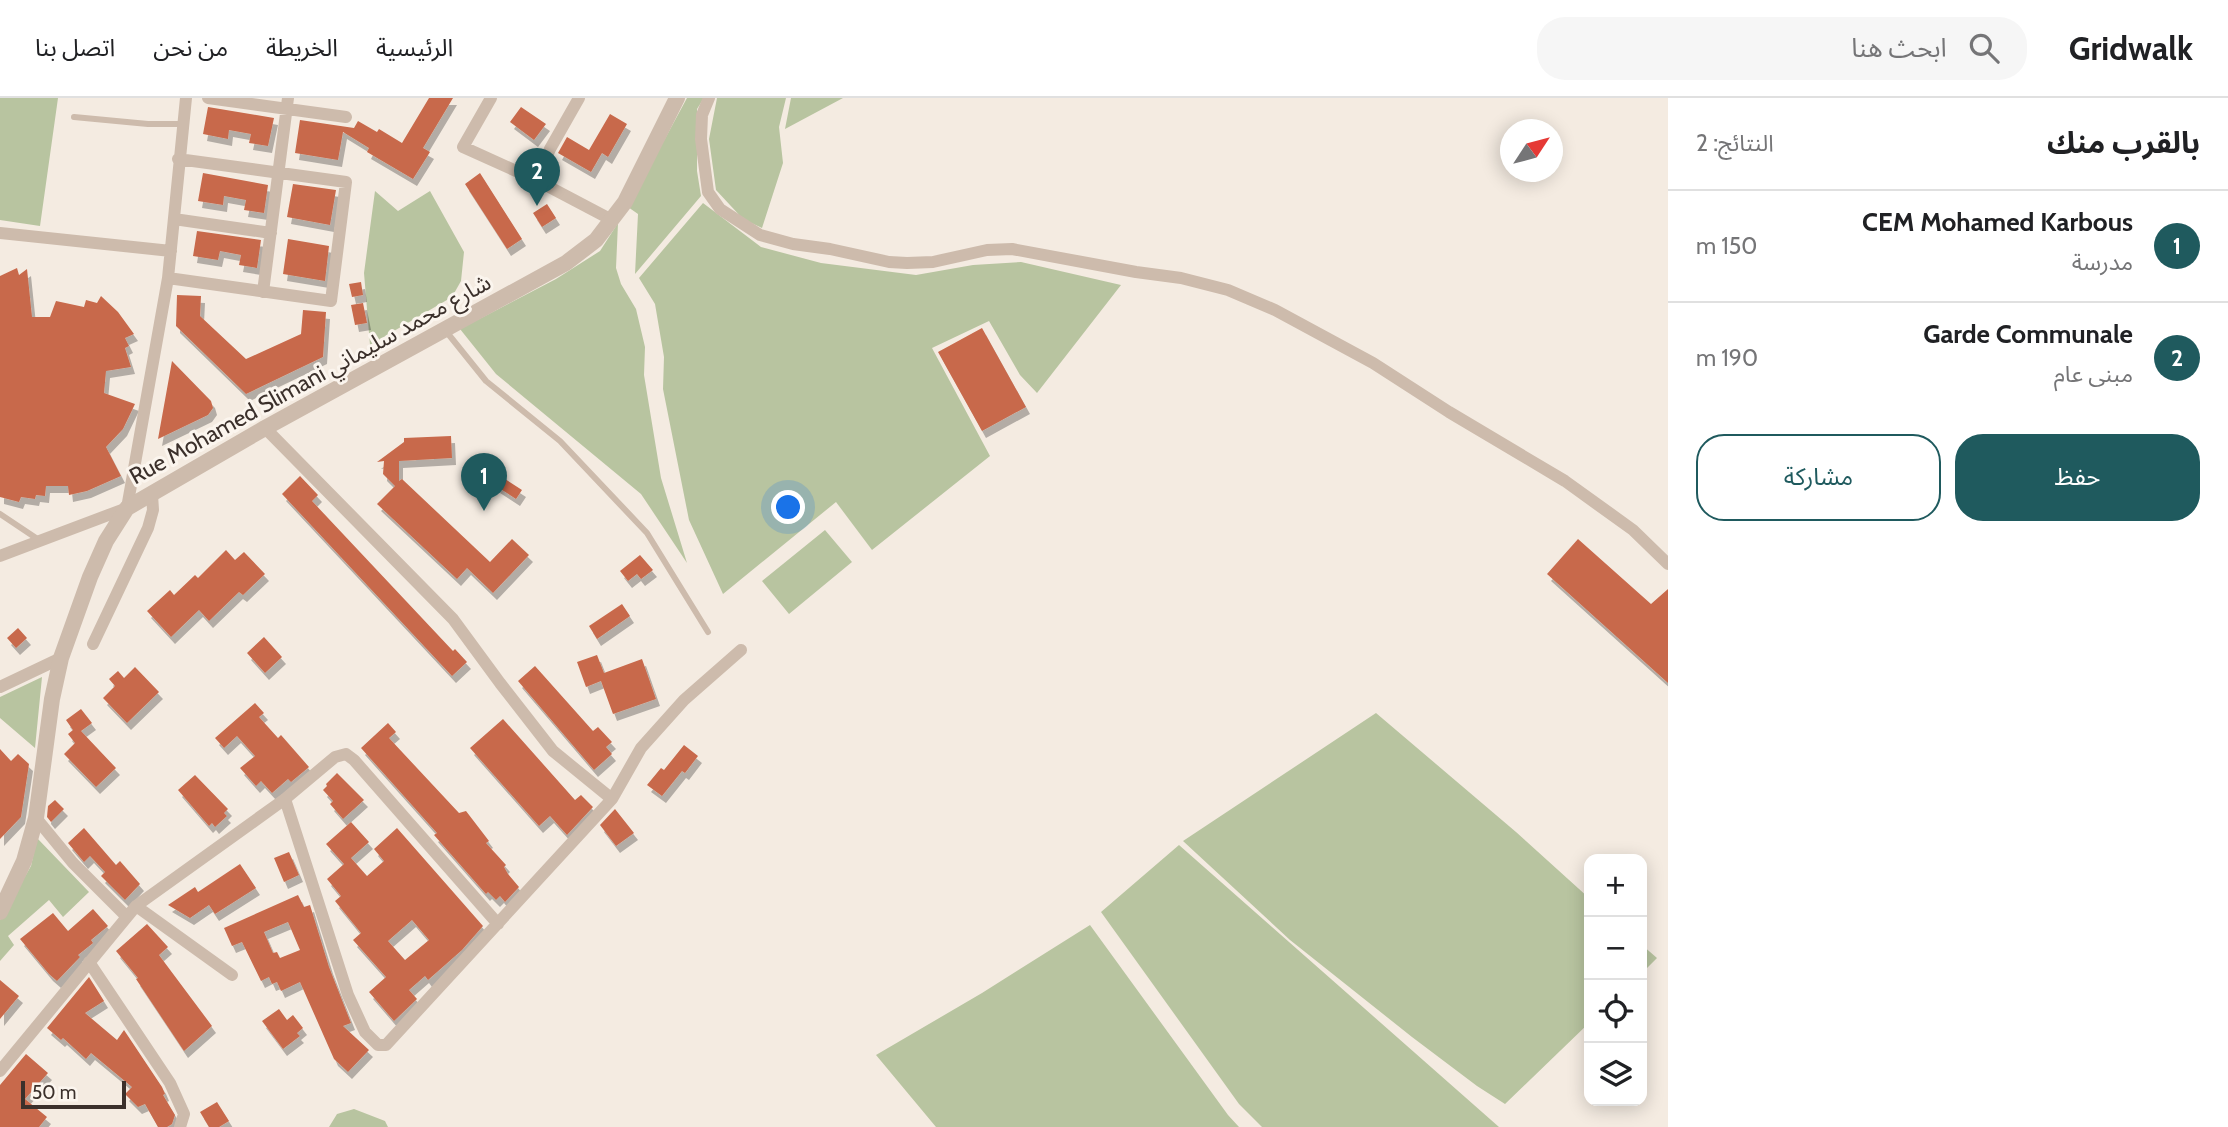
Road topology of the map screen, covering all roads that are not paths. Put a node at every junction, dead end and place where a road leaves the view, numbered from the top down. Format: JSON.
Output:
{"nodes":[{"id":1,"x":186,"y":98,"type":"edge"},
{"id":2,"x":208,"y":98,"type":"edge"},
{"id":3,"x":491,"y":98,"type":"edge"},
{"id":4,"x":579,"y":98,"type":"edge"},
{"id":5,"x":677,"y":98,"type":"edge"},
{"id":6,"x":709,"y":98,"type":"edge"},
{"id":7,"x":287,"y":104,"type":"edge"},
{"id":8,"x":74,"y":117,"type":"dead end"},
{"id":9,"x":346,"y":117,"type":"dead end"},
{"id":10,"x":183,"y":124,"type":"junction"},
{"id":11,"x":178,"y":159,"type":"junction"},
{"id":12,"x":278,"y":173,"type":"junction"},
{"id":13,"x":536,"y":180,"type":"junction"},
{"id":14,"x":174,"y":219,"type":"junction"},
{"id":15,"x":612,"y":219,"type":"junction"},
{"id":16,"x":0,"y":233,"type":"edge"},
{"id":17,"x":271,"y":233,"type":"junction"},
{"id":18,"x":171,"y":251,"type":"junction"},
{"id":19,"x":168,"y":278,"type":"junction"},
{"id":20,"x":263,"y":292,"type":"junction"},
{"id":21,"x":443,"y":329,"type":"junction"},
{"id":22,"x":265,"y":428,"type":"junction"},
{"id":23,"x":152,"y":495,"type":"junction"},
{"id":24,"x":127,"y":508,"type":"junction"},
{"id":25,"x":0,"y":514,"type":"edge"},
{"id":26,"x":41,"y":541,"type":"junction"},
{"id":27,"x":0,"y":556,"type":"edge"},
{"id":28,"x":1668,"y":564,"type":"edge"},
{"id":29,"x":708,"y":632,"type":"dead end"},
{"id":30,"x":93,"y":644,"type":"dead end"},
{"id":31,"x":741,"y":650,"type":"dead end"},
{"id":32,"x":61,"y":658,"type":"junction"},
{"id":33,"x":0,"y":687,"type":"edge"},
{"id":34,"x":612,"y":799,"type":"junction"},
{"id":35,"x":285,"y":800,"type":"junction"},
{"id":36,"x":36,"y":818,"type":"junction"},
{"id":37,"x":136,"y":906,"type":"junction"},
{"id":38,"x":0,"y":912,"type":"edge"},
{"id":39,"x":127,"y":917,"type":"junction"},
{"id":40,"x":498,"y":924,"type":"junction"},
{"id":41,"x":89,"y":961,"type":"junction"},
{"id":42,"x":232,"y":975,"type":"dead end"},
{"id":43,"x":0,"y":1071,"type":"edge"},
{"id":44,"x":180,"y":1127,"type":"edge"}],
"edges":[{"from":1,"to":10,"type":"street"},
{"from":2,"to":7,"type":"street"},
{"from":3,"to":13,"type":"street"},
{"from":4,"to":13,"type":"street"},
{"from":5,"to":15,"type":"street","name":"Rue Mohamed Slimani شارع محمد سليماني"},
{"from":6,"to":28,"type":"street"},
{"from":7,"to":9,"type":"street"},
{"from":7,"to":12,"type":"street"},
{"from":8,"to":10,"type":"lane"},
{"from":10,"to":11,"type":"street"},
{"from":11,"to":12,"type":"street"},
{"from":11,"to":14,"type":"street"},
{"from":12,"to":17,"type":"street"},
{"from":12,"to":20,"type":"street"},
{"from":13,"to":15,"type":"street"},
{"from":14,"to":17,"type":"street"},
{"from":14,"to":18,"type":"street"},
{"from":15,"to":21,"type":"street","name":"Rue Mohamed Slimani شارع محمد سليماني"},
{"from":16,"to":18,"type":"street"},
{"from":17,"to":20,"type":"street"},
{"from":18,"to":19,"type":"street"},
{"from":19,"to":20,"type":"street"},
{"from":19,"to":24,"type":"street"},
{"from":21,"to":22,"type":"street","name":"Rue Mohamed Slimani شارع محمد سليماني"},
{"from":21,"to":29,"type":"lane"},
{"from":22,"to":23,"type":"street","name":"Rue Mohamed Slimani شارع محمد سليماني"},
{"from":22,"to":34,"type":"street"},
{"from":23,"to":24,"type":"street","name":"Rue Mohamed Slimani شارع محمد سليماني"},
{"from":23,"to":30,"type":"street"},
{"from":24,"to":26,"type":"street"},
{"from":24,"to":32,"type":"street","name":"Rue Mohamed Slimani شارع محمد سليماني"},
{"from":25,"to":26,"type":"lane"},
{"from":26,"to":27,"type":"street"},
{"from":31,"to":34,"type":"street"},
{"from":32,"to":33,"type":"street"},
{"from":32,"to":36,"type":"street","name":"Rue Mohamed Slimani شارع محمد سليماني"},
{"from":34,"to":40,"type":"street"},
{"from":35,"to":37,"type":"street"},
{"from":35,"to":40,"type":"street"},
{"from":35,"to":40,"type":"street"},
{"from":36,"to":38,"type":"street","name":"Rue Mohamed Slimani شارع محمد سليماني"},
{"from":36,"to":39,"type":"street"},
{"from":37,"to":39,"type":"street"},
{"from":37,"to":42,"type":"street"},
{"from":39,"to":41,"type":"street"},
{"from":41,"to":43,"type":"street"},
{"from":41,"to":44,"type":"street"}]}
